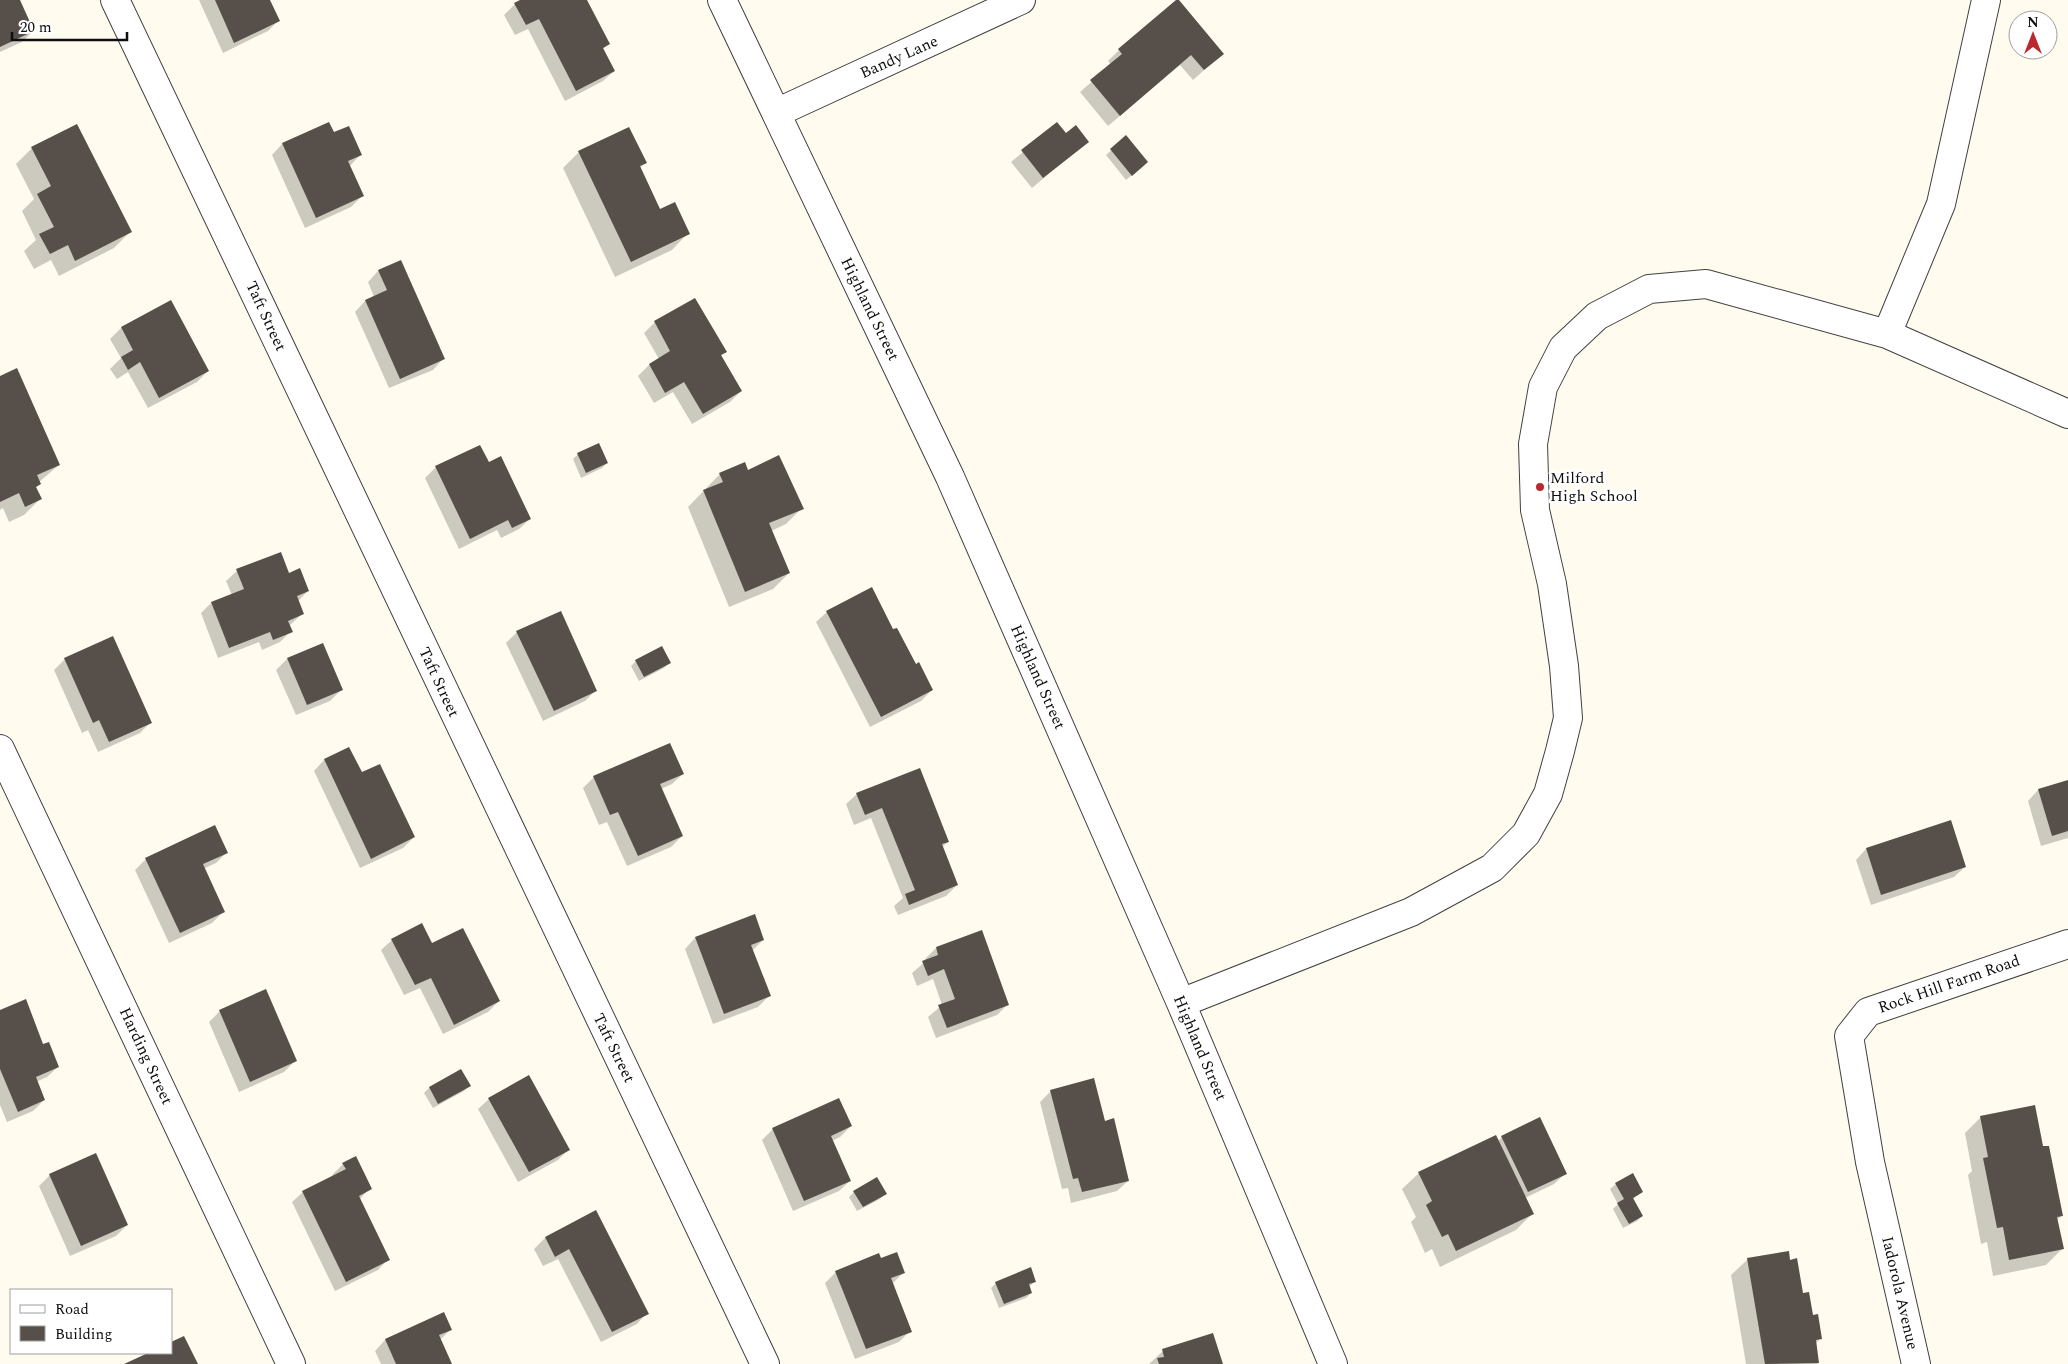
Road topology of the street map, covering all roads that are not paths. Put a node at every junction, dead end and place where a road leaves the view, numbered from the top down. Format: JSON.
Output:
{"nodes":[{"id":1,"x":115,"y":0,"type":"edge"},
{"id":2,"x":722,"y":0,"type":"edge"},
{"id":3,"x":1021,"y":0,"type":"edge"},
{"id":4,"x":1986,"y":0,"type":"edge"},
{"id":5,"x":776,"y":113,"type":"junction"},
{"id":6,"x":1887,"y":334,"type":"junction"},
{"id":7,"x":2068,"y":414,"type":"edge"},
{"id":8,"x":0,"y":748,"type":"edge"},
{"id":9,"x":2068,"y":944,"type":"edge"},
{"id":10,"x":1181,"y":1003,"type":"junction"},
{"id":11,"x":1883,"y":1221,"type":"joint"},
{"id":12,"x":291,"y":1364,"type":"edge"},
{"id":13,"x":765,"y":1364,"type":"edge"},
{"id":14,"x":1333,"y":1364,"type":"edge"},
{"id":15,"x":1916,"y":1364,"type":"edge"}],
"edges":[{"from":1,"to":13,"type":"street","name":"Taft Street"},
{"from":2,"to":5,"type":"street","name":"Highland Street"},
{"from":3,"to":5,"type":"street","name":"Bandy Lane"},
{"from":4,"to":6,"type":"street"},
{"from":5,"to":10,"type":"street","name":"Highland Street"},
{"from":6,"to":7,"type":"street"},
{"from":6,"to":10,"type":"street"},
{"from":8,"to":12,"type":"street","name":"Harding Street"},
{"from":9,"to":11,"type":"street","name":"Rock Hill Farm Road"},
{"from":10,"to":14,"type":"street","name":"Highland Street"},
{"from":11,"to":15,"type":"street","name":"Iadorola Avenue"}]}
